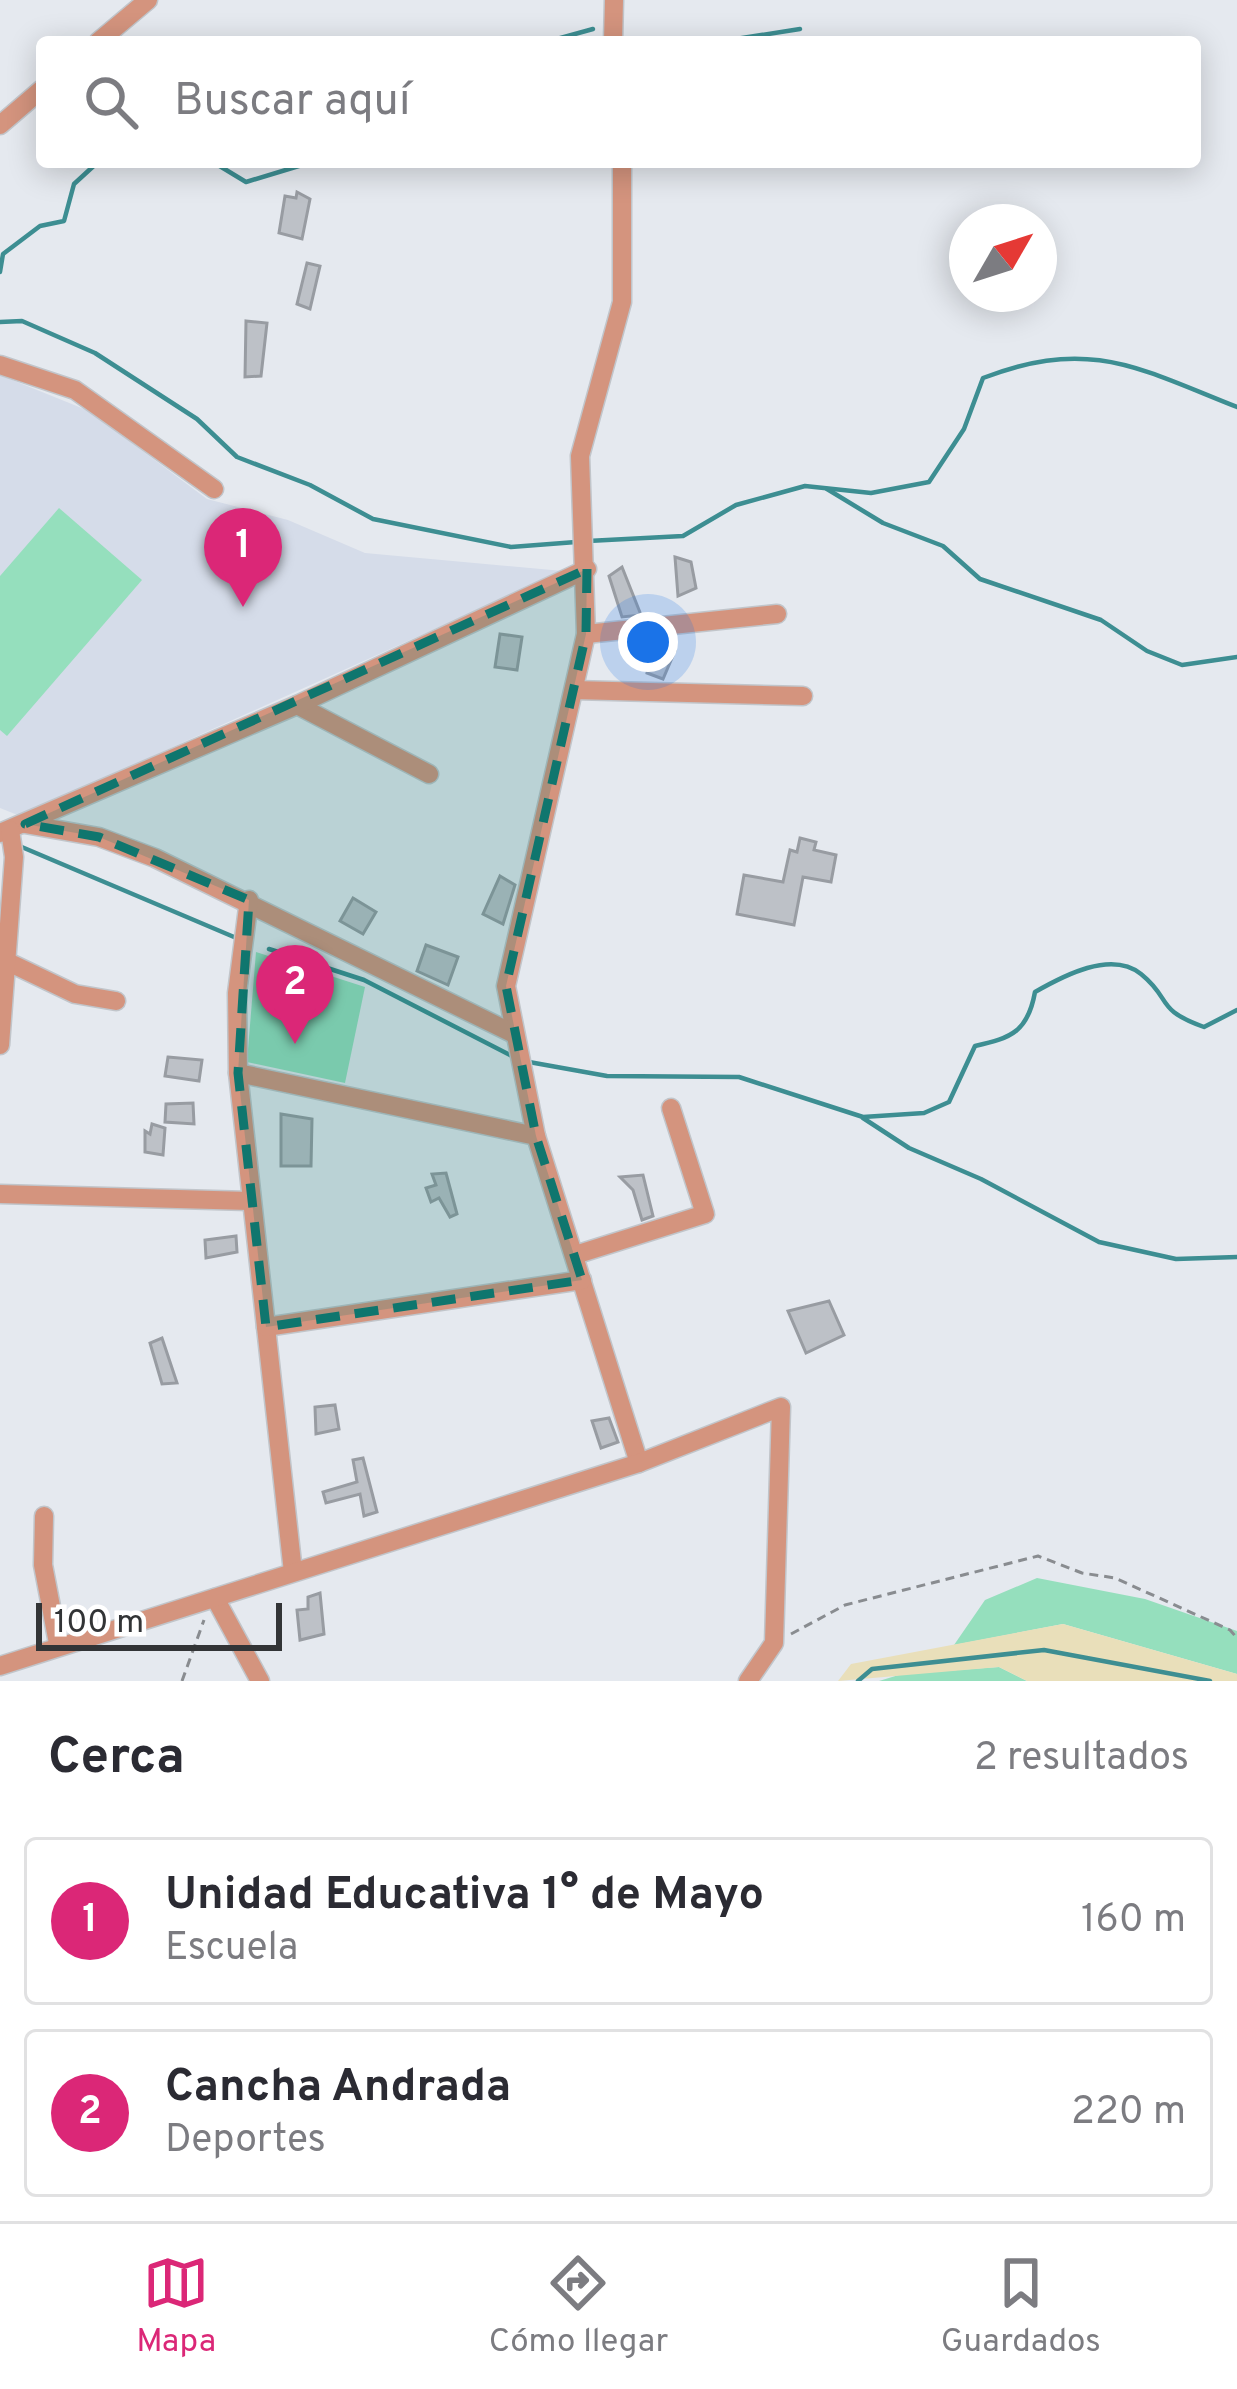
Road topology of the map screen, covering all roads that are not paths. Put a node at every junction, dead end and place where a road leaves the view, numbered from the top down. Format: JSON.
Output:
{"nodes":[{"id":1,"x":148,"y":0,"type":"edge"},
{"id":2,"x":614,"y":0,"type":"edge"},
{"id":3,"x":105,"y":36,"type":"edge"},
{"id":4,"x":613,"y":36,"type":"edge"},
{"id":5,"x":36,"y":94,"type":"edge"},
{"id":6,"x":0,"y":124,"type":"edge"},
{"id":7,"x":622,"y":168,"type":"edge"},
{"id":8,"x":0,"y":365,"type":"edge"},
{"id":9,"x":214,"y":489,"type":"dead end"},
{"id":10,"x":587,"y":569,"type":"junction"},
{"id":11,"x":777,"y":614,"type":"dead end"},
{"id":12,"x":586,"y":634,"type":"junction"},
{"id":13,"x":574,"y":690,"type":"junction"},
{"id":14,"x":803,"y":696,"type":"dead end"},
{"id":15,"x":297,"y":705,"type":"junction"},
{"id":16,"x":429,"y":774,"type":"dead end"},
{"id":17,"x":12,"y":829,"type":"edge"},
{"id":18,"x":248,"y":900,"type":"junction"},
{"id":19,"x":8,"y":962,"type":"junction"},
{"id":20,"x":116,"y":1000,"type":"dead end"},
{"id":21,"x":515,"y":1040,"type":"junction"},
{"id":22,"x":0,"y":1045,"type":"edge"},
{"id":23,"x":238,"y":1073,"type":"junction"},
{"id":24,"x":671,"y":1108,"type":"dead end"},
{"id":25,"x":536,"y":1136,"type":"junction"},
{"id":26,"x":0,"y":1194,"type":"edge"},
{"id":27,"x":249,"y":1201,"type":"junction"},
{"id":28,"x":575,"y":1255,"type":"junction"},
{"id":29,"x":582,"y":1280,"type":"junction"},
{"id":30,"x":266,"y":1327,"type":"junction"},
{"id":31,"x":639,"y":1463,"type":"junction"},
{"id":32,"x":44,"y":1516,"type":"dead end"},
{"id":33,"x":292,"y":1571,"type":"junction"},
{"id":34,"x":215,"y":1598,"type":"junction"},
{"id":35,"x":58,"y":1643,"type":"junction"},
{"id":36,"x":0,"y":1666,"type":"edge"},
{"id":37,"x":260,"y":1681,"type":"edge"},
{"id":38,"x":748,"y":1681,"type":"edge"}],
"edges":[{"from":1,"to":3,"type":"street"},
{"from":2,"to":4,"type":"street"},
{"from":5,"to":6,"type":"street"},
{"from":7,"to":10,"type":"street"},
{"from":8,"to":9,"type":"street"},
{"from":10,"to":12,"type":"street"},
{"from":10,"to":15,"type":"street"},
{"from":11,"to":12,"type":"street"},
{"from":12,"to":13,"type":"street"},
{"from":13,"to":14,"type":"street"},
{"from":13,"to":21,"type":"street"},
{"from":15,"to":16,"type":"street"},
{"from":15,"to":17,"type":"street"},
{"from":17,"to":18,"type":"street"},
{"from":17,"to":19,"type":"street"},
{"from":18,"to":21,"type":"street"},
{"from":18,"to":23,"type":"street"},
{"from":19,"to":20,"type":"street"},
{"from":19,"to":22,"type":"street"},
{"from":21,"to":25,"type":"street"},
{"from":23,"to":25,"type":"street"},
{"from":23,"to":27,"type":"street"},
{"from":24,"to":28,"type":"street"},
{"from":25,"to":28,"type":"street"},
{"from":26,"to":27,"type":"street"},
{"from":27,"to":30,"type":"street"},
{"from":28,"to":29,"type":"street"},
{"from":29,"to":30,"type":"street"},
{"from":29,"to":31,"type":"street"},
{"from":30,"to":33,"type":"street"},
{"from":31,"to":33,"type":"street"},
{"from":31,"to":38,"type":"street"},
{"from":32,"to":35,"type":"street"},
{"from":33,"to":34,"type":"street"},
{"from":34,"to":35,"type":"street"},
{"from":34,"to":37,"type":"street"},
{"from":35,"to":36,"type":"street"}]}
